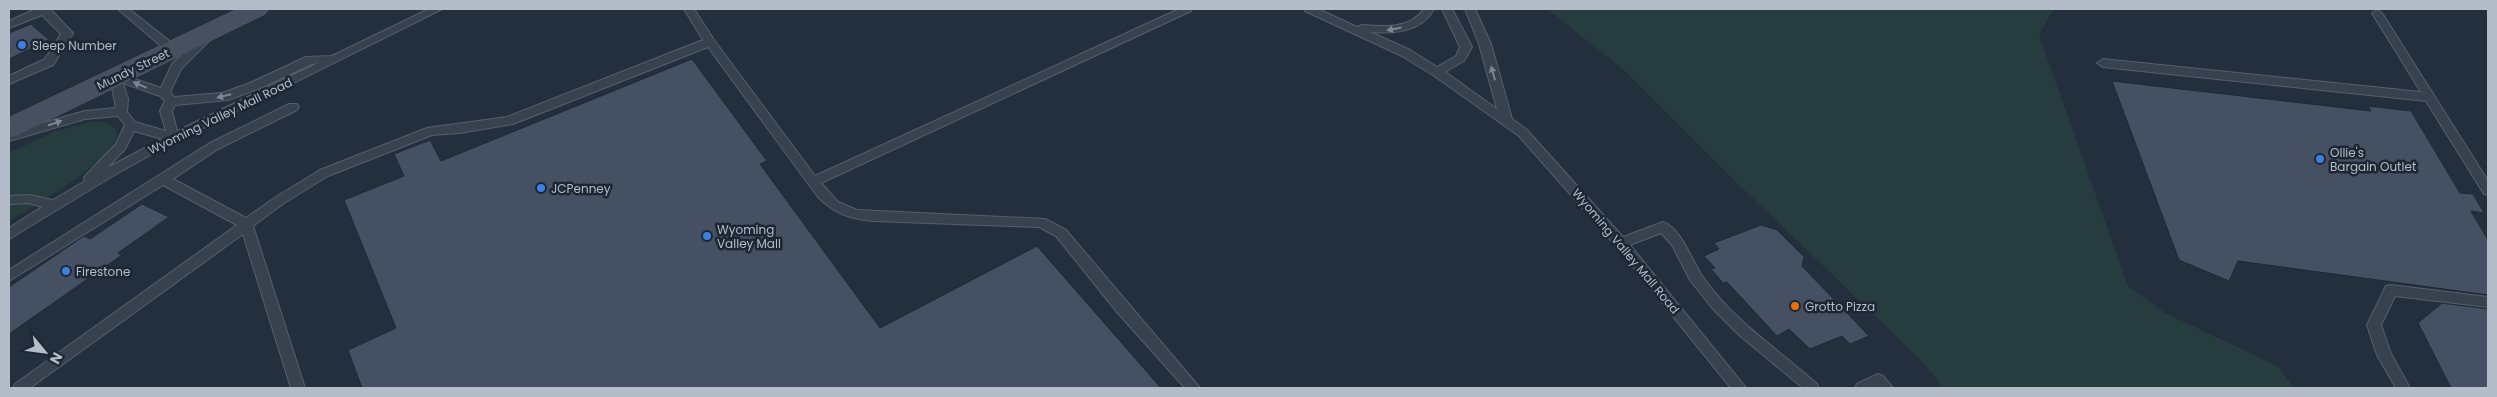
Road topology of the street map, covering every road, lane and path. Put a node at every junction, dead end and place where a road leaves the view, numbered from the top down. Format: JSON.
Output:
{"nodes":[{"id":1,"x":44,"y":9,"type":"edge"},
{"id":2,"x":123,"y":9,"type":"edge"},
{"id":3,"x":437,"y":9,"type":"edge"},
{"id":4,"x":689,"y":9,"type":"edge"},
{"id":5,"x":1187,"y":9,"type":"edge"},
{"id":6,"x":1309,"y":9,"type":"edge"},
{"id":7,"x":1429,"y":9,"type":"edge"},
{"id":8,"x":1447,"y":9,"type":"edge"},
{"id":9,"x":1470,"y":9,"type":"edge"},
{"id":10,"x":244,"y":11,"type":"edge"},
{"id":11,"x":2377,"y":13,"type":"dead end"},
{"id":12,"x":9,"y":25,"type":"edge"},
{"id":13,"x":218,"y":27,"type":"junction"},
{"id":14,"x":1351,"y":27,"type":"junction"},
{"id":15,"x":710,"y":42,"type":"junction"},
{"id":16,"x":173,"y":50,"type":"junction"},
{"id":17,"x":335,"y":58,"type":"junction"},
{"id":18,"x":2103,"y":63,"type":"dead end"},
{"id":19,"x":1437,"y":72,"type":"junction"},
{"id":20,"x":116,"y":77,"type":"junction"},
{"id":21,"x":9,"y":80,"type":"edge"},
{"id":22,"x":168,"y":97,"type":"junction"},
{"id":23,"x":2429,"y":97,"type":"junction"},
{"id":24,"x":73,"y":98,"type":"junction"},
{"id":25,"x":293,"y":107,"type":"dead end"},
{"id":26,"x":121,"y":112,"type":"junction"},
{"id":27,"x":1506,"y":120,"type":"junction"},
{"id":28,"x":9,"y":123,"type":"edge"},
{"id":29,"x":132,"y":124,"type":"junction"},
{"id":30,"x":9,"y":130,"type":"edge"},
{"id":31,"x":9,"y":137,"type":"edge"},
{"id":32,"x":173,"y":137,"type":"junction"},
{"id":33,"x":162,"y":179,"type":"junction"},
{"id":34,"x":813,"y":182,"type":"junction"},
{"id":35,"x":81,"y":188,"type":"junction"},
{"id":36,"x":2488,"y":191,"type":"edge"},
{"id":37,"x":9,"y":200,"type":"edge"},
{"id":38,"x":54,"y":205,"type":"junction"},
{"id":39,"x":246,"y":224,"type":"junction"},
{"id":40,"x":9,"y":234,"type":"edge"},
{"id":41,"x":1621,"y":243,"type":"junction"},
{"id":42,"x":9,"y":276,"type":"edge"},
{"id":43,"x":2488,"y":302,"type":"edge"},
{"id":44,"x":20,"y":388,"type":"edge"},
{"id":45,"x":298,"y":388,"type":"edge"},
{"id":46,"x":1193,"y":388,"type":"edge"},
{"id":47,"x":1739,"y":388,"type":"edge"},
{"id":48,"x":1812,"y":388,"type":"edge"},
{"id":49,"x":1862,"y":388,"type":"edge"},
{"id":50,"x":1886,"y":388,"type":"edge"},
{"id":51,"x":2403,"y":388,"type":"edge"}],
"edges":[{"from":1,"to":12,"type":"lane"},
{"from":1,"to":21,"type":"lane"},
{"from":2,"to":16,"type":"lane"},
{"from":3,"to":17,"type":"lane","name":"Wyoming Valley Mall Road"},
{"from":4,"to":15,"type":"lane"},
{"from":5,"to":34,"type":"lane"},
{"from":6,"to":14,"type":"lane","name":"Wyoming Valley Mall Road"},
{"from":7,"to":14,"type":"lane","one_way":true},
{"from":8,"to":19,"type":"lane"},
{"from":27,"to":9,"type":"lane","one_way":true},
{"from":10,"to":13,"type":"main road","name":"Mundy Street"},
{"from":11,"to":23,"type":"lane"},
{"from":13,"to":16,"type":"main road","name":"Mundy Street"},
{"from":13,"to":22,"type":"lane"},
{"from":14,"to":19,"type":"lane","name":"Wyoming Valley Mall Road"},
{"from":15,"to":34,"type":"lane"},
{"from":15,"to":39,"type":"lane"},
{"from":16,"to":20,"type":"main road","name":"Mundy Street"},
{"from":17,"to":22,"type":"lane","one_way":true},
{"from":17,"to":32,"type":"lane","name":"Wyoming Valley Mall Road"},
{"from":18,"to":23,"type":"lane"},
{"from":19,"to":27,"type":"lane","name":"Wyoming Valley Mall Road"},
{"from":22,"to":20,"type":"lane","one_way":true},
{"from":20,"to":24,"type":"main road","name":"Mundy Street"},
{"from":20,"to":26,"type":"lane"},
{"from":22,"to":32,"type":"lane"},
{"from":23,"to":36,"type":"lane"},
{"from":24,"to":28,"type":"lane"},
{"from":24,"to":30,"type":"main road","name":"Mundy Street"},
{"from":25,"to":33,"type":"lane"},
{"from":26,"to":29,"type":"lane"},
{"from":31,"to":26,"type":"lane","one_way":true},
{"from":27,"to":41,"type":"lane","name":"Wyoming Valley Mall Road"},
{"from":29,"to":32,"type":"lane"},
{"from":29,"to":35,"type":"lane"},
{"from":32,"to":35,"type":"lane","name":"Wyoming Valley Mall Road"},
{"from":33,"to":39,"type":"lane"},
{"from":33,"to":42,"type":"lane"},
{"from":34,"to":46,"type":"lane"},
{"from":35,"to":38,"type":"lane","name":"Wyoming Valley Mall Road"},
{"from":37,"to":38,"type":"lane"},
{"from":38,"to":40,"type":"lane","name":"Wyoming Valley Mall Road"},
{"from":39,"to":44,"type":"lane"},
{"from":39,"to":45,"type":"lane"},
{"from":41,"to":47,"type":"lane","name":"Wyoming Valley Mall Road"},
{"from":41,"to":48,"type":"lane"},
{"from":43,"to":51,"type":"lane"},
{"from":49,"to":50,"type":"lane"}]}
